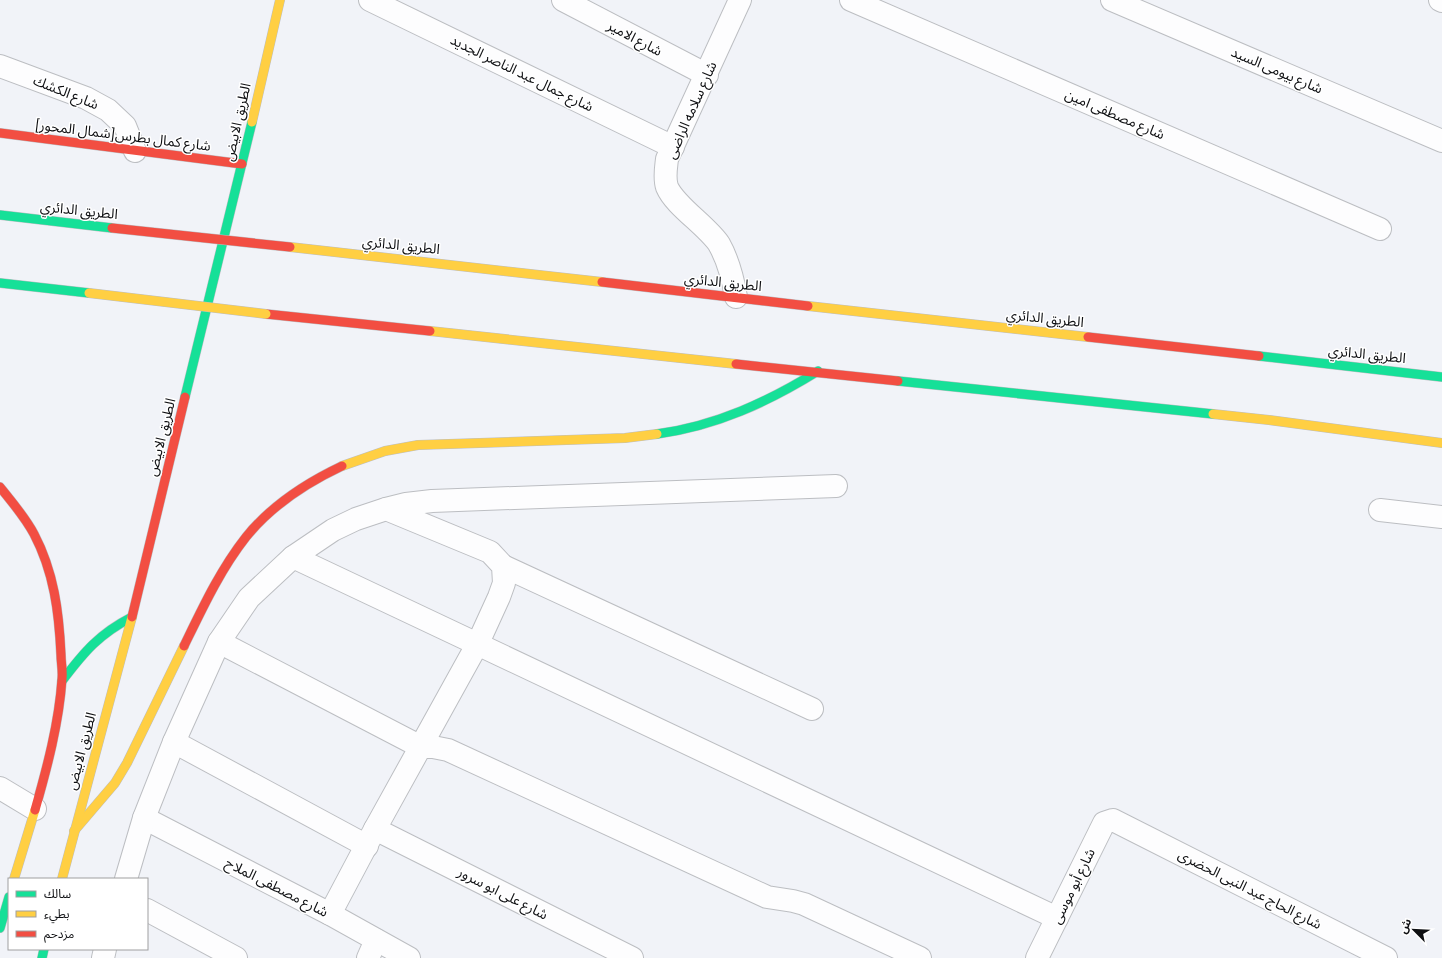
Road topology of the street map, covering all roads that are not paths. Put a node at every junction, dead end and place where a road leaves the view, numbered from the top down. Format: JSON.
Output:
{"nodes":[{"id":1,"x":280,"y":0,"type":"edge"},
{"id":2,"x":370,"y":0,"type":"edge"},
{"id":3,"x":563,"y":0,"type":"edge"},
{"id":4,"x":740,"y":0,"type":"edge"},
{"id":5,"x":851,"y":0,"type":"edge"},
{"id":6,"x":1112,"y":0,"type":"edge"},
{"id":7,"x":0,"y":66,"type":"edge"},
{"id":8,"x":706,"y":75,"type":"junction"},
{"id":9,"x":0,"y":133,"type":"edge"},
{"id":10,"x":1442,"y":141,"type":"edge"},
{"id":11,"x":673,"y":146,"type":"junction"},
{"id":12,"x":135,"y":151,"type":"junction"},
{"id":13,"x":242,"y":164,"type":"junction"},
{"id":14,"x":0,"y":215,"type":"edge"},
{"id":15,"x":1380,"y":229,"type":"dead end"},
{"id":16,"x":0,"y":283,"type":"edge"},
{"id":17,"x":736,"y":297,"type":"junction"},
{"id":18,"x":818,"y":372,"type":"junction"},
{"id":19,"x":1442,"y":377,"type":"edge"},
{"id":20,"x":1442,"y":443,"type":"edge"},
{"id":21,"x":836,"y":486,"type":"dead end"},
{"id":22,"x":0,"y":487,"type":"edge"},
{"id":23,"x":386,"y":509,"type":"junction"},
{"id":24,"x":1380,"y":510,"type":"dead end"},
{"id":25,"x":1442,"y":517,"type":"edge"},
{"id":26,"x":293,"y":557,"type":"junction"},
{"id":27,"x":503,"y":566,"type":"junction"},
{"id":28,"x":132,"y":616,"type":"junction"},
{"id":29,"x":219,"y":642,"type":"junction"},
{"id":30,"x":478,"y":643,"type":"junction"},
{"id":31,"x":62,"y":681,"type":"junction"},
{"id":32,"x":812,"y":708,"type":"dead end"},
{"id":33,"x":174,"y":742,"type":"junction"},
{"id":34,"x":421,"y":747,"type":"junction"},
{"id":35,"x":0,"y":788,"type":"edge"},
{"id":36,"x":34,"y":809,"type":"junction"},
{"id":37,"x":144,"y":818,"type":"junction"},
{"id":38,"x":1113,"y":820,"type":"joint"},
{"id":39,"x":74,"y":831,"type":"junction"},
{"id":40,"x":371,"y":837,"type":"junction"},
{"id":41,"x":14,"y":878,"type":"edge"},
{"id":42,"x":62,"y":878,"type":"edge"},
{"id":43,"x":126,"y":878,"type":"edge"},
{"id":44,"x":148,"y":911,"type":"edge"},
{"id":45,"x":330,"y":914,"type":"junction"},
{"id":46,"x":1057,"y":918,"type":"junction"},
{"id":47,"x":372,"y":949,"type":"edge"},
{"id":48,"x":236,"y":958,"type":"edge"},
{"id":49,"x":409,"y":958,"type":"edge"},
{"id":50,"x":632,"y":958,"type":"edge"},
{"id":51,"x":920,"y":958,"type":"edge"},
{"id":52,"x":1037,"y":958,"type":"edge"},
{"id":53,"x":1386,"y":958,"type":"edge"}],
"edges":[{"from":1,"to":13,"type":"main road","name":"الطريق الابيض"},
{"from":2,"to":11,"type":"street","name":"شارع جمال عبد الناصر الجديد"},
{"from":3,"to":8,"type":"street","name":"شارع الامير"},
{"from":4,"to":8,"type":"street","name":"شارع سلامه الراضى"},
{"from":5,"to":15,"type":"street","name":"شارع مصطفى امين"},
{"from":6,"to":10,"type":"street","name":"شارع بيومى السيد"},
{"from":7,"to":12,"type":"street","name":"شارع الكشك"},
{"from":8,"to":11,"type":"street","name":"شارع سلامه الراضى"},
{"from":9,"to":12,"type":"main road","name":"شارع كمال بطرس[شمال المحور]"},
{"from":11,"to":17,"type":"street","name":"شارع سلامه الراضى"},
{"from":12,"to":13,"type":"main road","name":"شارع كمال بطرس[شمال المحور]"},
{"from":13,"to":28,"type":"main road","name":"الطريق الابيض"},
{"from":14,"to":17,"type":"main road","name":"الطريق الدائري","bridge":true},
{"from":16,"to":18,"type":"main road","bridge":true},
{"from":17,"to":19,"type":"main road","name":"الطريق الدائري"},
{"from":18,"to":20,"type":"main road"},
{"from":18,"to":39,"type":"main road"},
{"from":21,"to":23,"type":"street"},
{"from":22,"to":31,"type":"main road","name":"الطريق الابيض"},
{"from":23,"to":26,"type":"street"},
{"from":23,"to":27,"type":"street"},
{"from":24,"to":25,"type":"street"},
{"from":26,"to":29,"type":"street"},
{"from":26,"to":30,"type":"street"},
{"from":27,"to":30,"type":"street"},
{"from":27,"to":32,"type":"street"},
{"from":28,"to":31,"type":"main road"},
{"from":28,"to":39,"type":"main road","name":"الطريق الابيض"},
{"from":29,"to":33,"type":"street"},
{"from":29,"to":34,"type":"street"},
{"from":30,"to":34,"type":"street"},
{"from":30,"to":46,"type":"street"},
{"from":31,"to":36,"type":"main road","name":"الطريق الابيض"},
{"from":33,"to":37,"type":"street"},
{"from":33,"to":40,"type":"street","name":"شارع على ابو سرور"},
{"from":34,"to":40,"type":"street"},
{"from":34,"to":51,"type":"street"},
{"from":35,"to":36,"type":"street"},
{"from":36,"to":41,"type":"main road","name":"الطريق الابيض"},
{"from":37,"to":43,"type":"street"},
{"from":37,"to":45,"type":"street","name":"شارع مصطفى الملاح"},
{"from":38,"to":46,"type":"street","name":"شارع أبو موسى"},
{"from":38,"to":53,"type":"street","name":"شارع الحاج عبد النبى الحضرى"},
{"from":39,"to":42,"type":"main road","name":"الطريق الابيض"},
{"from":40,"to":45,"type":"street"},
{"from":40,"to":50,"type":"street","name":"شارع على ابو سرور"},
{"from":44,"to":48,"type":"street"},
{"from":45,"to":47,"type":"street","name":"شارع مصطفى الملاح"},
{"from":46,"to":52,"type":"street","name":"شارع أبو موسى"},
{"from":47,"to":49,"type":"street","name":"شارع مصطفى الملاح"}]}
